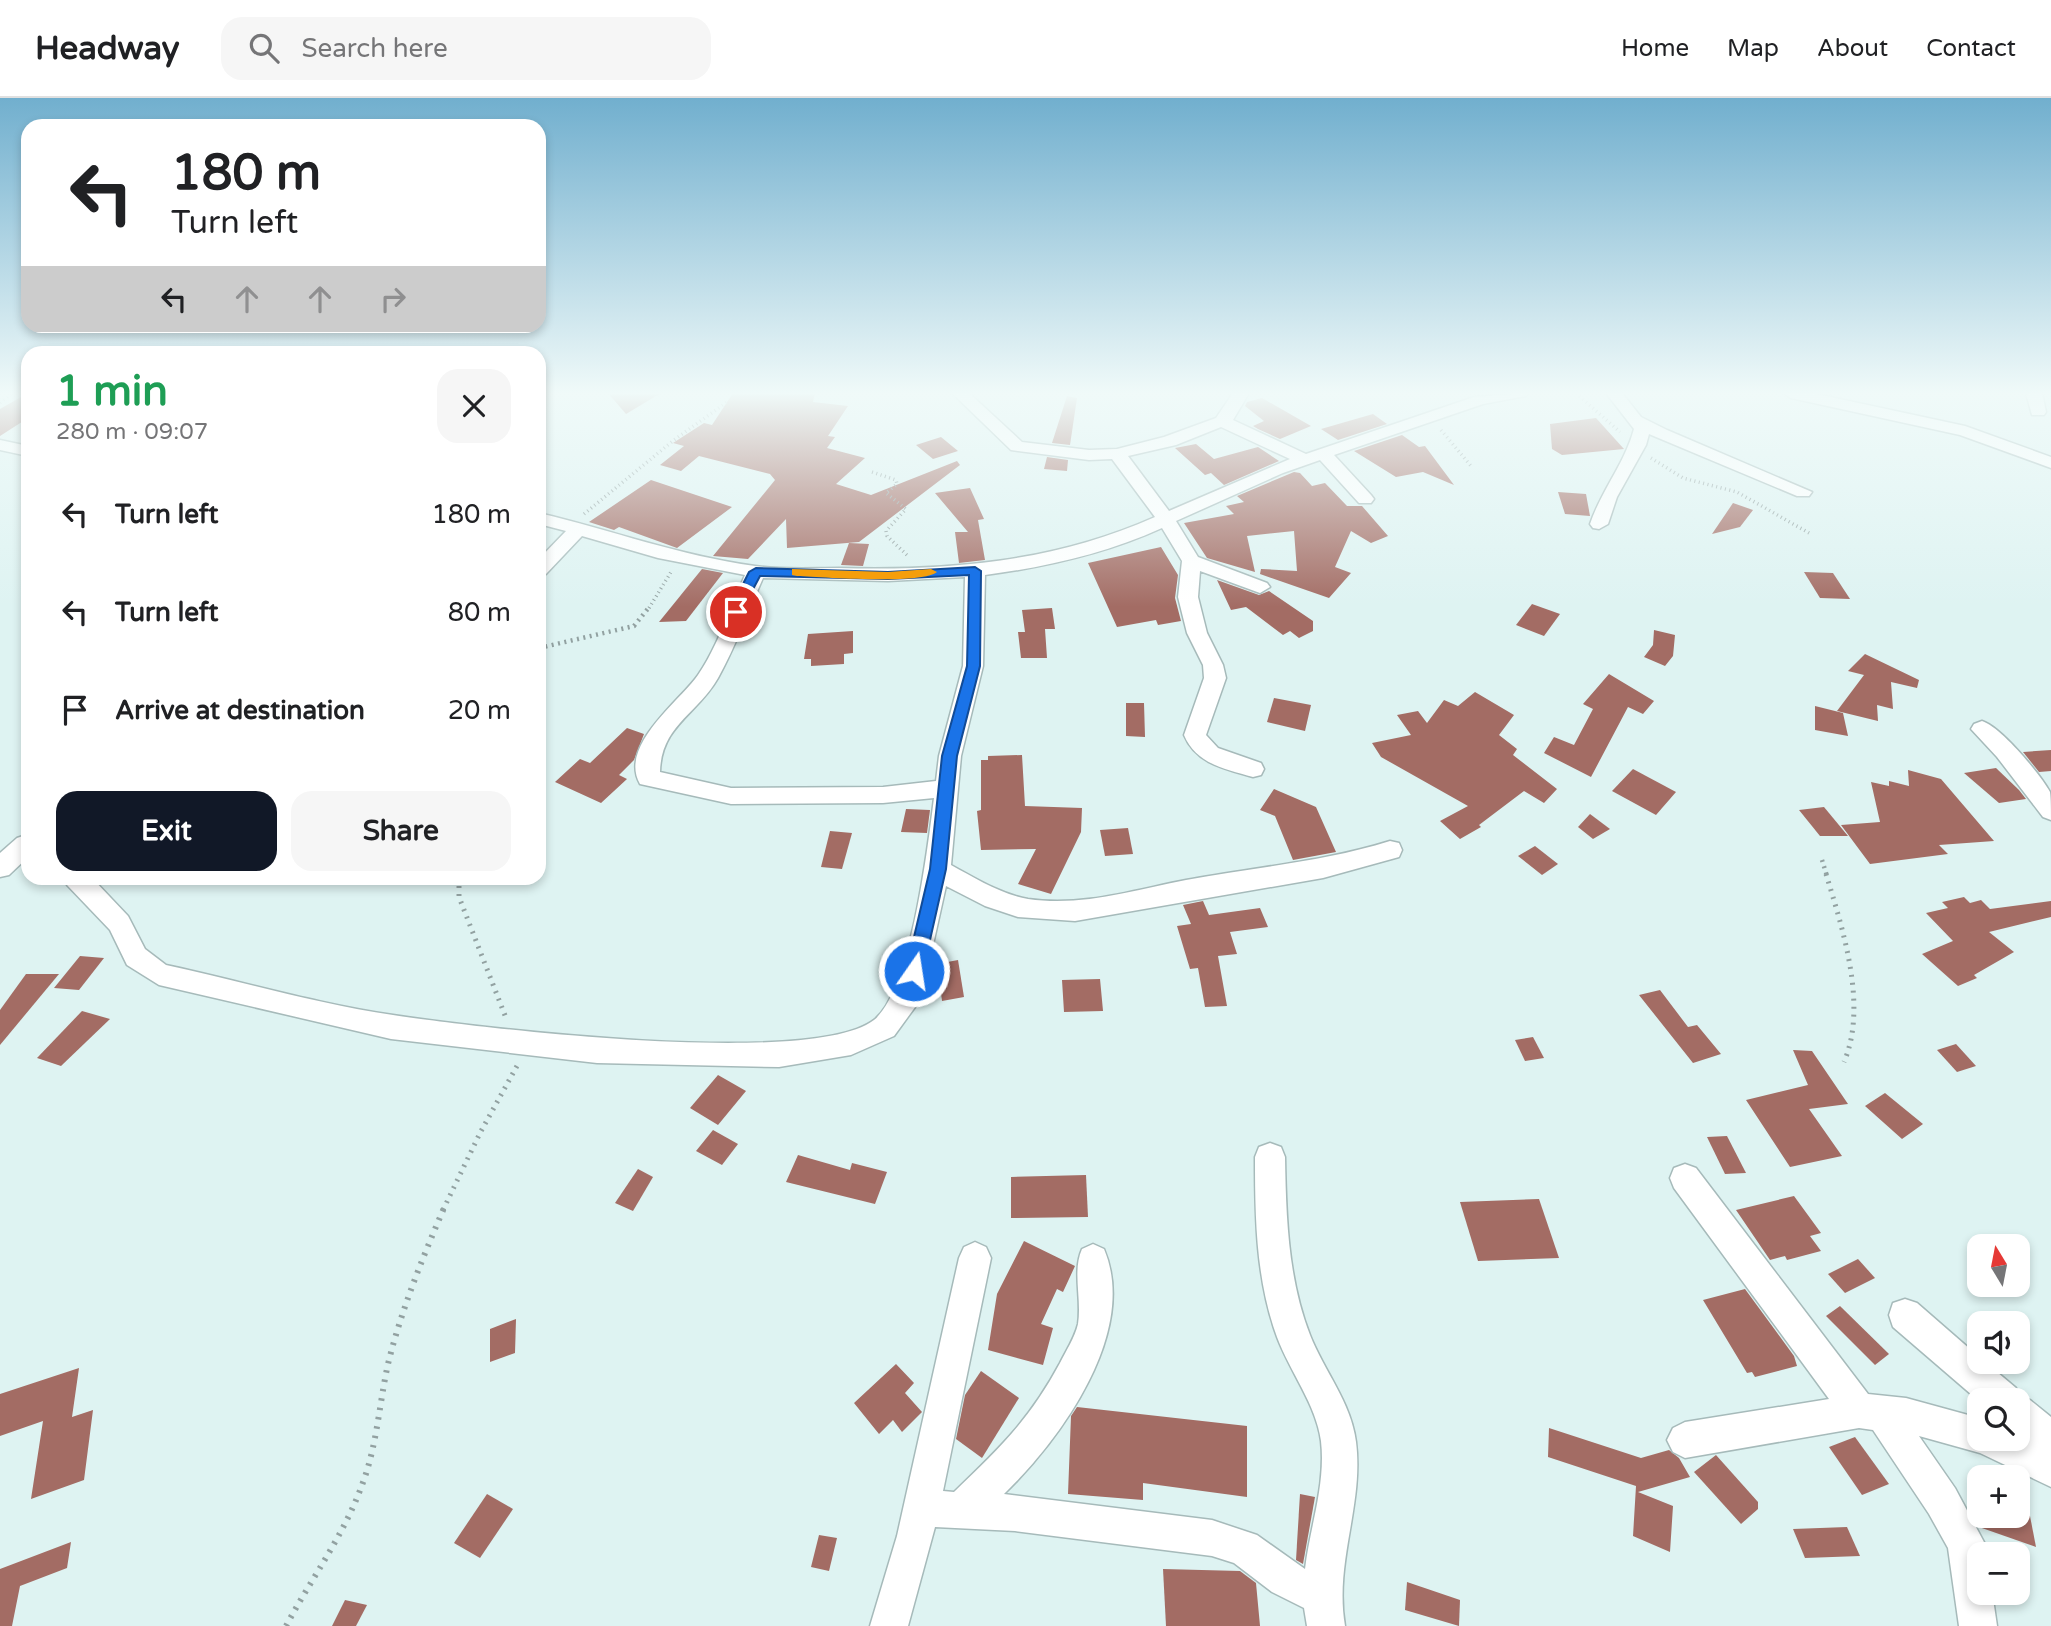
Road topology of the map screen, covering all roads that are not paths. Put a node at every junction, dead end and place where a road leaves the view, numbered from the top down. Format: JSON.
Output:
{"nodes":[{"id":1,"x":1125,"y":464,"type":"edge"},
{"id":2,"x":1292,"y":464,"type":"edge"},
{"id":3,"x":1324,"y":464,"type":"edge"},
{"id":4,"x":1627,"y":464,"type":"edge"},
{"id":5,"x":1735,"y":464,"type":"edge"},
{"id":6,"x":1804,"y":492,"type":"dead end"},
{"id":7,"x":1365,"y":499,"type":"dead end"},
{"id":8,"x":1166,"y":518,"type":"junction"},
{"id":9,"x":546,"y":520,"type":"edge"},
{"id":10,"x":1599,"y":524,"type":"dead end"},
{"id":11,"x":574,"y":527,"type":"junction"},
{"id":12,"x":546,"y":561,"type":"edge"},
{"id":13,"x":1191,"y":561,"type":"junction"},
{"id":14,"x":975,"y":571,"type":"junction"},
{"id":15,"x":756,"y":572,"type":"junction"},
{"id":16,"x":1259,"y":587,"type":"dead end"},
{"id":17,"x":1982,"y":729,"type":"dead end"},
{"id":18,"x":1254,"y":769,"type":"dead end"},
{"id":19,"x":945,"y":789,"type":"junction"},
{"id":20,"x":2051,"y":811,"type":"edge"},
{"id":21,"x":21,"y":849,"type":"edge"},
{"id":22,"x":1390,"y":850,"type":"dead end"},
{"id":23,"x":0,"y":868,"type":"edge"},
{"id":24,"x":938,"y":869,"type":"junction"},
{"id":25,"x":83,"y":885,"type":"edge"},
{"id":26,"x":1270,"y":1157,"type":"dead end"},
{"id":27,"x":1685,"y":1178,"type":"dead end"},
{"id":28,"x":975,"y":1258,"type":"dead end"},
{"id":29,"x":1093,"y":1260,"type":"dead end"},
{"id":30,"x":1905,"y":1315,"type":"dead end"},
{"id":31,"x":1990,"y":1388,"type":"edge"},
{"id":32,"x":1870,"y":1411,"type":"junction"},
{"id":33,"x":2030,"y":1422,"type":"edge"},
{"id":34,"x":1967,"y":1432,"type":"edge"},
{"id":35,"x":1685,"y":1440,"type":"dead end"},
{"id":36,"x":2051,"y":1440,"type":"edge"},
{"id":37,"x":2013,"y":1451,"type":"edge"},
{"id":38,"x":2051,"y":1469,"type":"edge"},
{"id":39,"x":920,"y":1508,"type":"junction"},
{"id":40,"x":961,"y":1510,"type":"junction"},
{"id":41,"x":1325,"y":1612,"type":"edge"},
{"id":42,"x":889,"y":1626,"type":"edge"},
{"id":43,"x":1978,"y":1626,"type":"edge"}],
"edges":[{"from":1,"to":8,"type":"street"},
{"from":2,"to":8,"type":"street"},
{"from":3,"to":7,"type":"street"},
{"from":4,"to":10,"type":"street"},
{"from":5,"to":6,"type":"street"},
{"from":8,"to":13,"type":"street"},
{"from":8,"to":14,"type":"street"},
{"from":9,"to":11,"type":"street"},
{"from":11,"to":12,"type":"street"},
{"from":11,"to":15,"type":"street"},
{"from":13,"to":16,"type":"street"},
{"from":13,"to":18,"type":"street"},
{"from":14,"to":15,"type":"street"},
{"from":14,"to":19,"type":"street"},
{"from":15,"to":19,"type":"street"},
{"from":17,"to":20,"type":"street"},
{"from":19,"to":24,"type":"street"},
{"from":21,"to":23,"type":"street"},
{"from":22,"to":24,"type":"street"},
{"from":24,"to":25,"type":"street"},
{"from":26,"to":41,"type":"street"},
{"from":27,"to":32,"type":"street"},
{"from":28,"to":39,"type":"street"},
{"from":29,"to":40,"type":"street"},
{"from":30,"to":31,"type":"street"},
{"from":32,"to":34,"type":"street"},
{"from":32,"to":35,"type":"street"},
{"from":32,"to":43,"type":"street"},
{"from":33,"to":36,"type":"street"},
{"from":37,"to":38,"type":"street"},
{"from":39,"to":40,"type":"street"},
{"from":39,"to":42,"type":"street"},
{"from":40,"to":41,"type":"street"}]}
